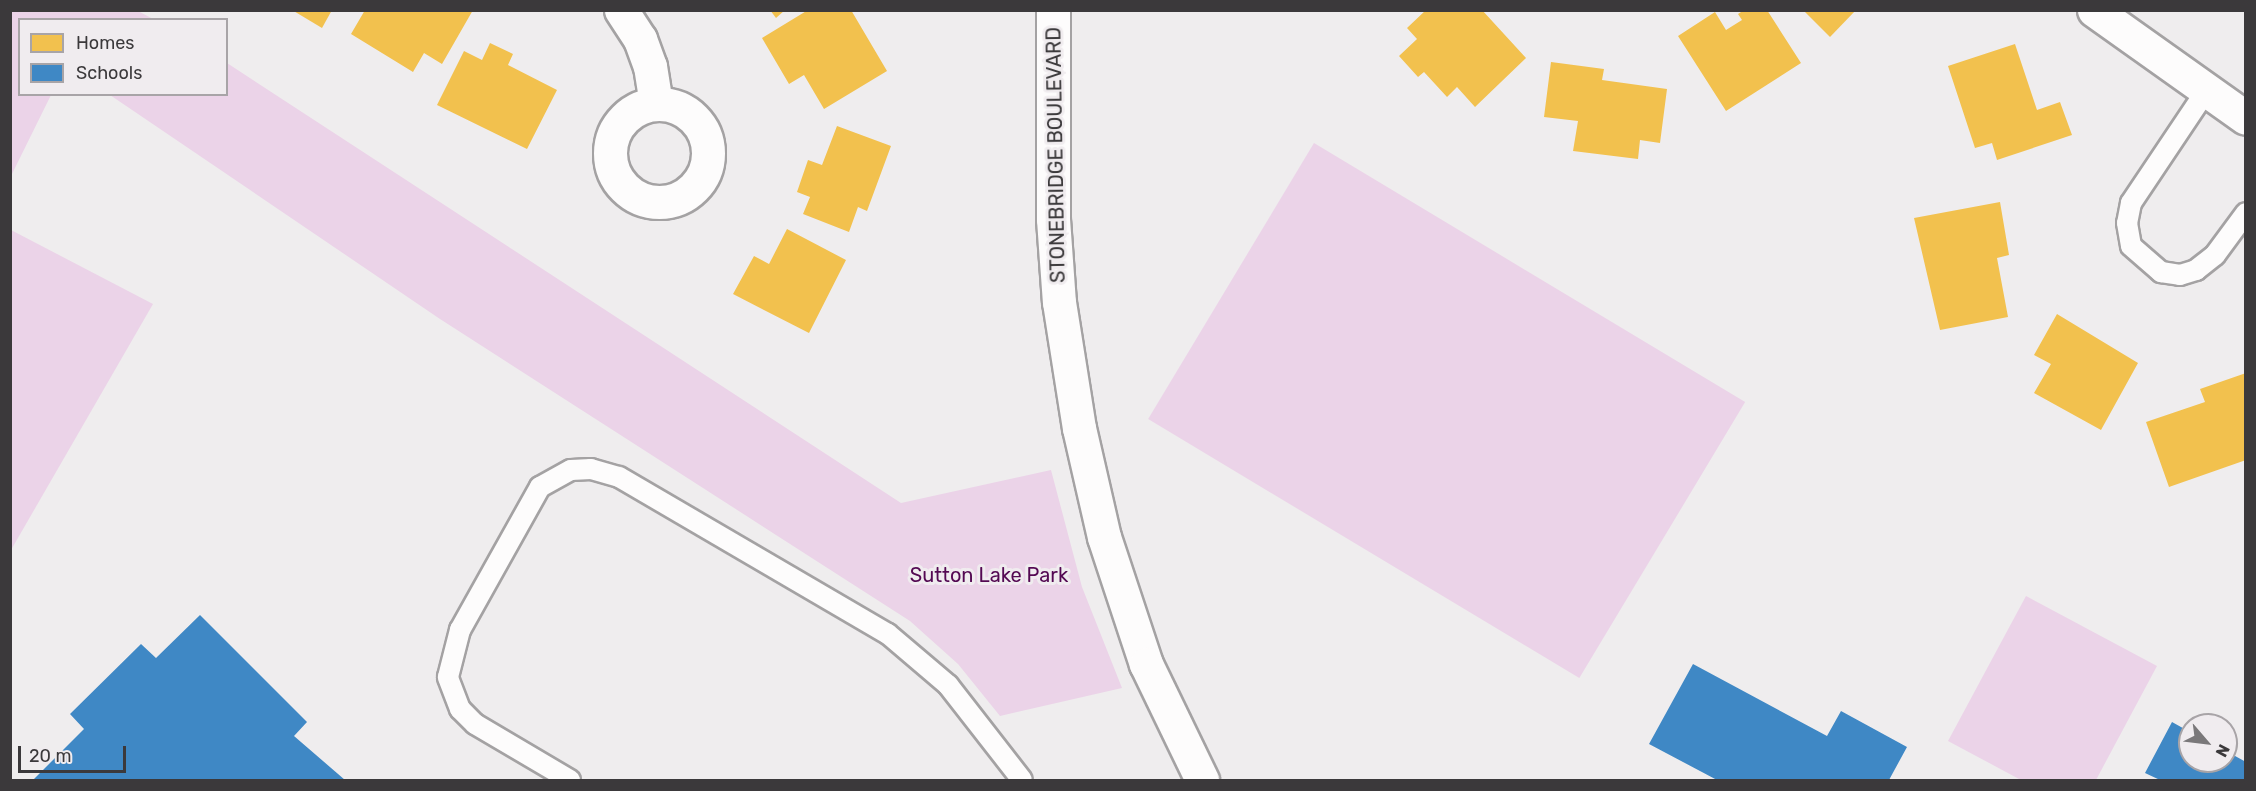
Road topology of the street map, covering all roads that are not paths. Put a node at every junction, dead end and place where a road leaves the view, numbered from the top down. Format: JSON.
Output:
{"nodes":[{"id":1,"x":621,"y":10,"type":"edge"},
{"id":2,"x":1053,"y":10,"type":"edge"},
{"id":3,"x":2094,"y":10,"type":"edge"},
{"id":4,"x":2206,"y":91,"type":"junction"},
{"id":5,"x":656,"y":103,"type":"dead end"},
{"id":6,"x":2246,"y":118,"type":"edge"},
{"id":7,"x":2246,"y":213,"type":"edge"},
{"id":8,"x":570,"y":780,"type":"edge"},
{"id":9,"x":1022,"y":780,"type":"edge"},
{"id":10,"x":1202,"y":780,"type":"edge"}],
"edges":[{"from":1,"to":5,"type":"street"},
{"from":2,"to":10,"type":"street","name":"STONEBRIDGE BOULEVARD"},
{"from":3,"to":4,"type":"street"},
{"from":4,"to":6,"type":"street"},
{"from":4,"to":7,"type":"lane"},
{"from":8,"to":9,"type":"lane"}]}
